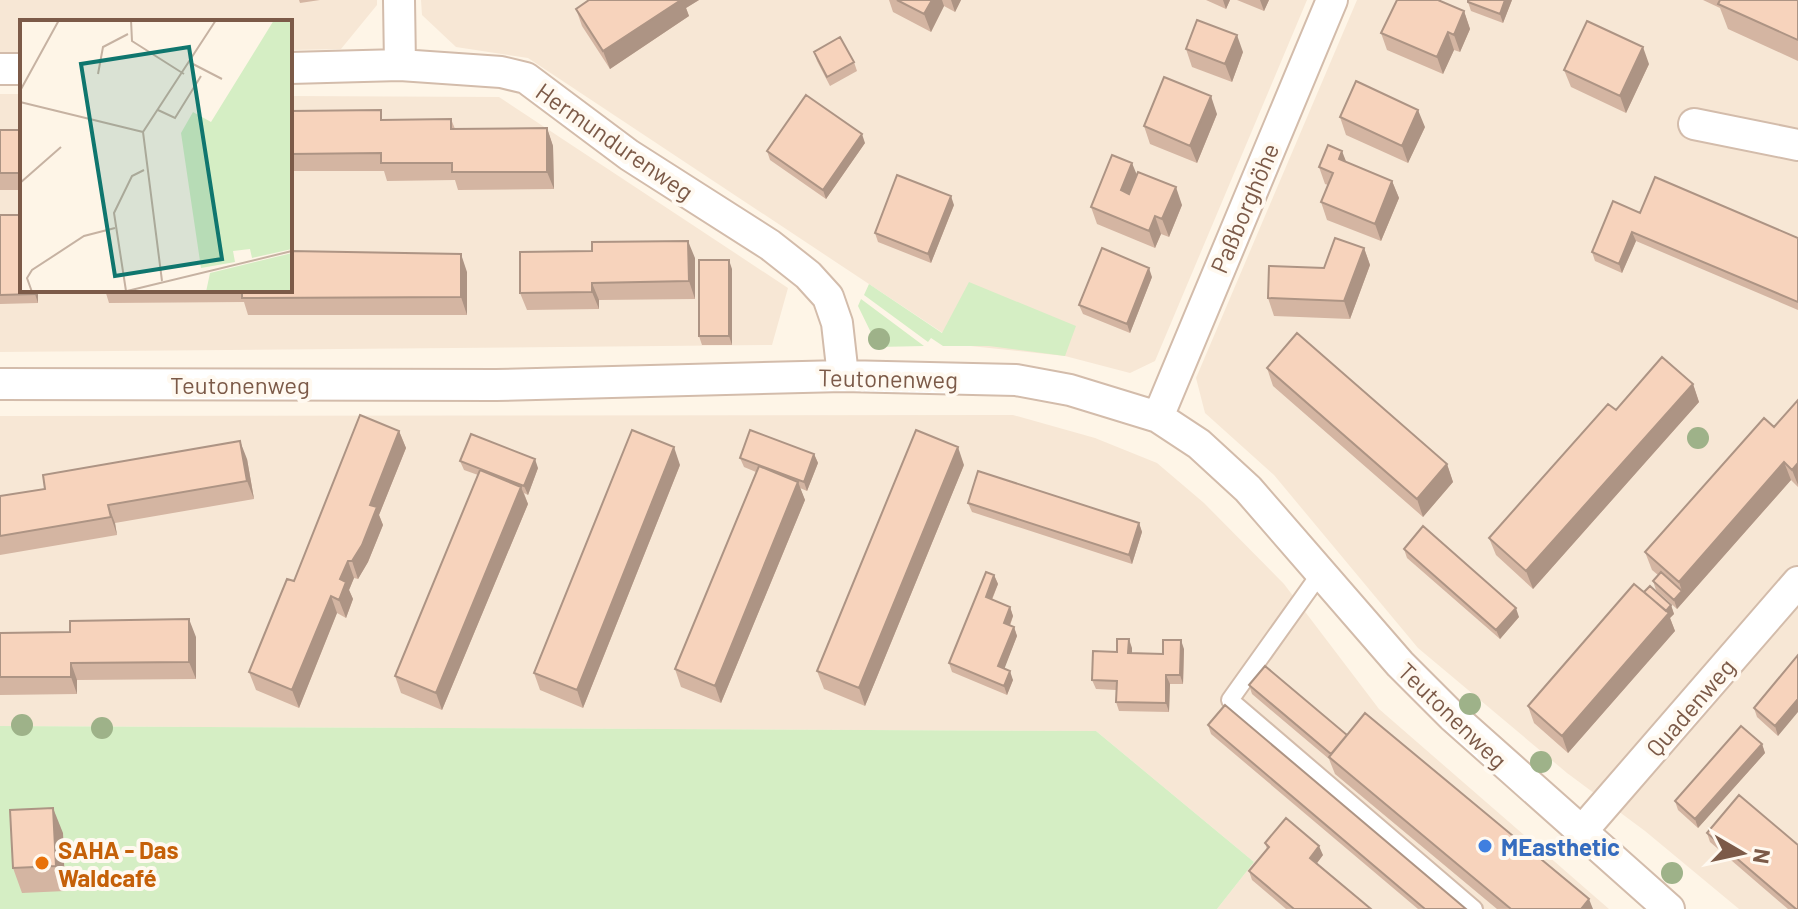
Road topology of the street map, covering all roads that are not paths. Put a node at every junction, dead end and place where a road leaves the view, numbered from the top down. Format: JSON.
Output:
{"nodes":[{"id":1,"x":399,"y":0,"type":"edge"},
{"id":2,"x":1332,"y":0,"type":"edge"},
{"id":3,"x":400,"y":65,"type":"junction"},
{"id":4,"x":292,"y":68,"type":"edge"},
{"id":5,"x":1694,"y":124,"type":"dead end"},
{"id":6,"x":1798,"y":145,"type":"edge"},
{"id":7,"x":843,"y":376,"type":"junction"},
{"id":8,"x":0,"y":384,"type":"edge"},
{"id":9,"x":1158,"y":417,"type":"junction"},
{"id":10,"x":1322,"y":571,"type":"junction"},
{"id":11,"x":1798,"y":582,"type":"edge"},
{"id":12,"x":1582,"y":831,"type":"junction"},
{"id":13,"x":1667,"y":908,"type":"edge"},
{"id":14,"x":1474,"y":909,"type":"edge"}],
"edges":[{"from":1,"to":3,"type":"street"},
{"from":2,"to":9,"type":"street","name":"Paßborghöhe"},
{"from":3,"to":4,"type":"street","name":"Hermundurenweg"},
{"from":3,"to":7,"type":"street","name":"Hermundurenweg"},
{"from":5,"to":6,"type":"street"},
{"from":7,"to":8,"type":"street","name":"Teutonenweg"},
{"from":7,"to":9,"type":"street","name":"Teutonenweg"},
{"from":9,"to":10,"type":"street","name":"Teutonenweg"},
{"from":10,"to":12,"type":"street","name":"Teutonenweg"},
{"from":10,"to":14,"type":"lane"},
{"from":11,"to":12,"type":"street","name":"Quadenweg"},
{"from":12,"to":13,"type":"street","name":"Teutonenweg"}]}
